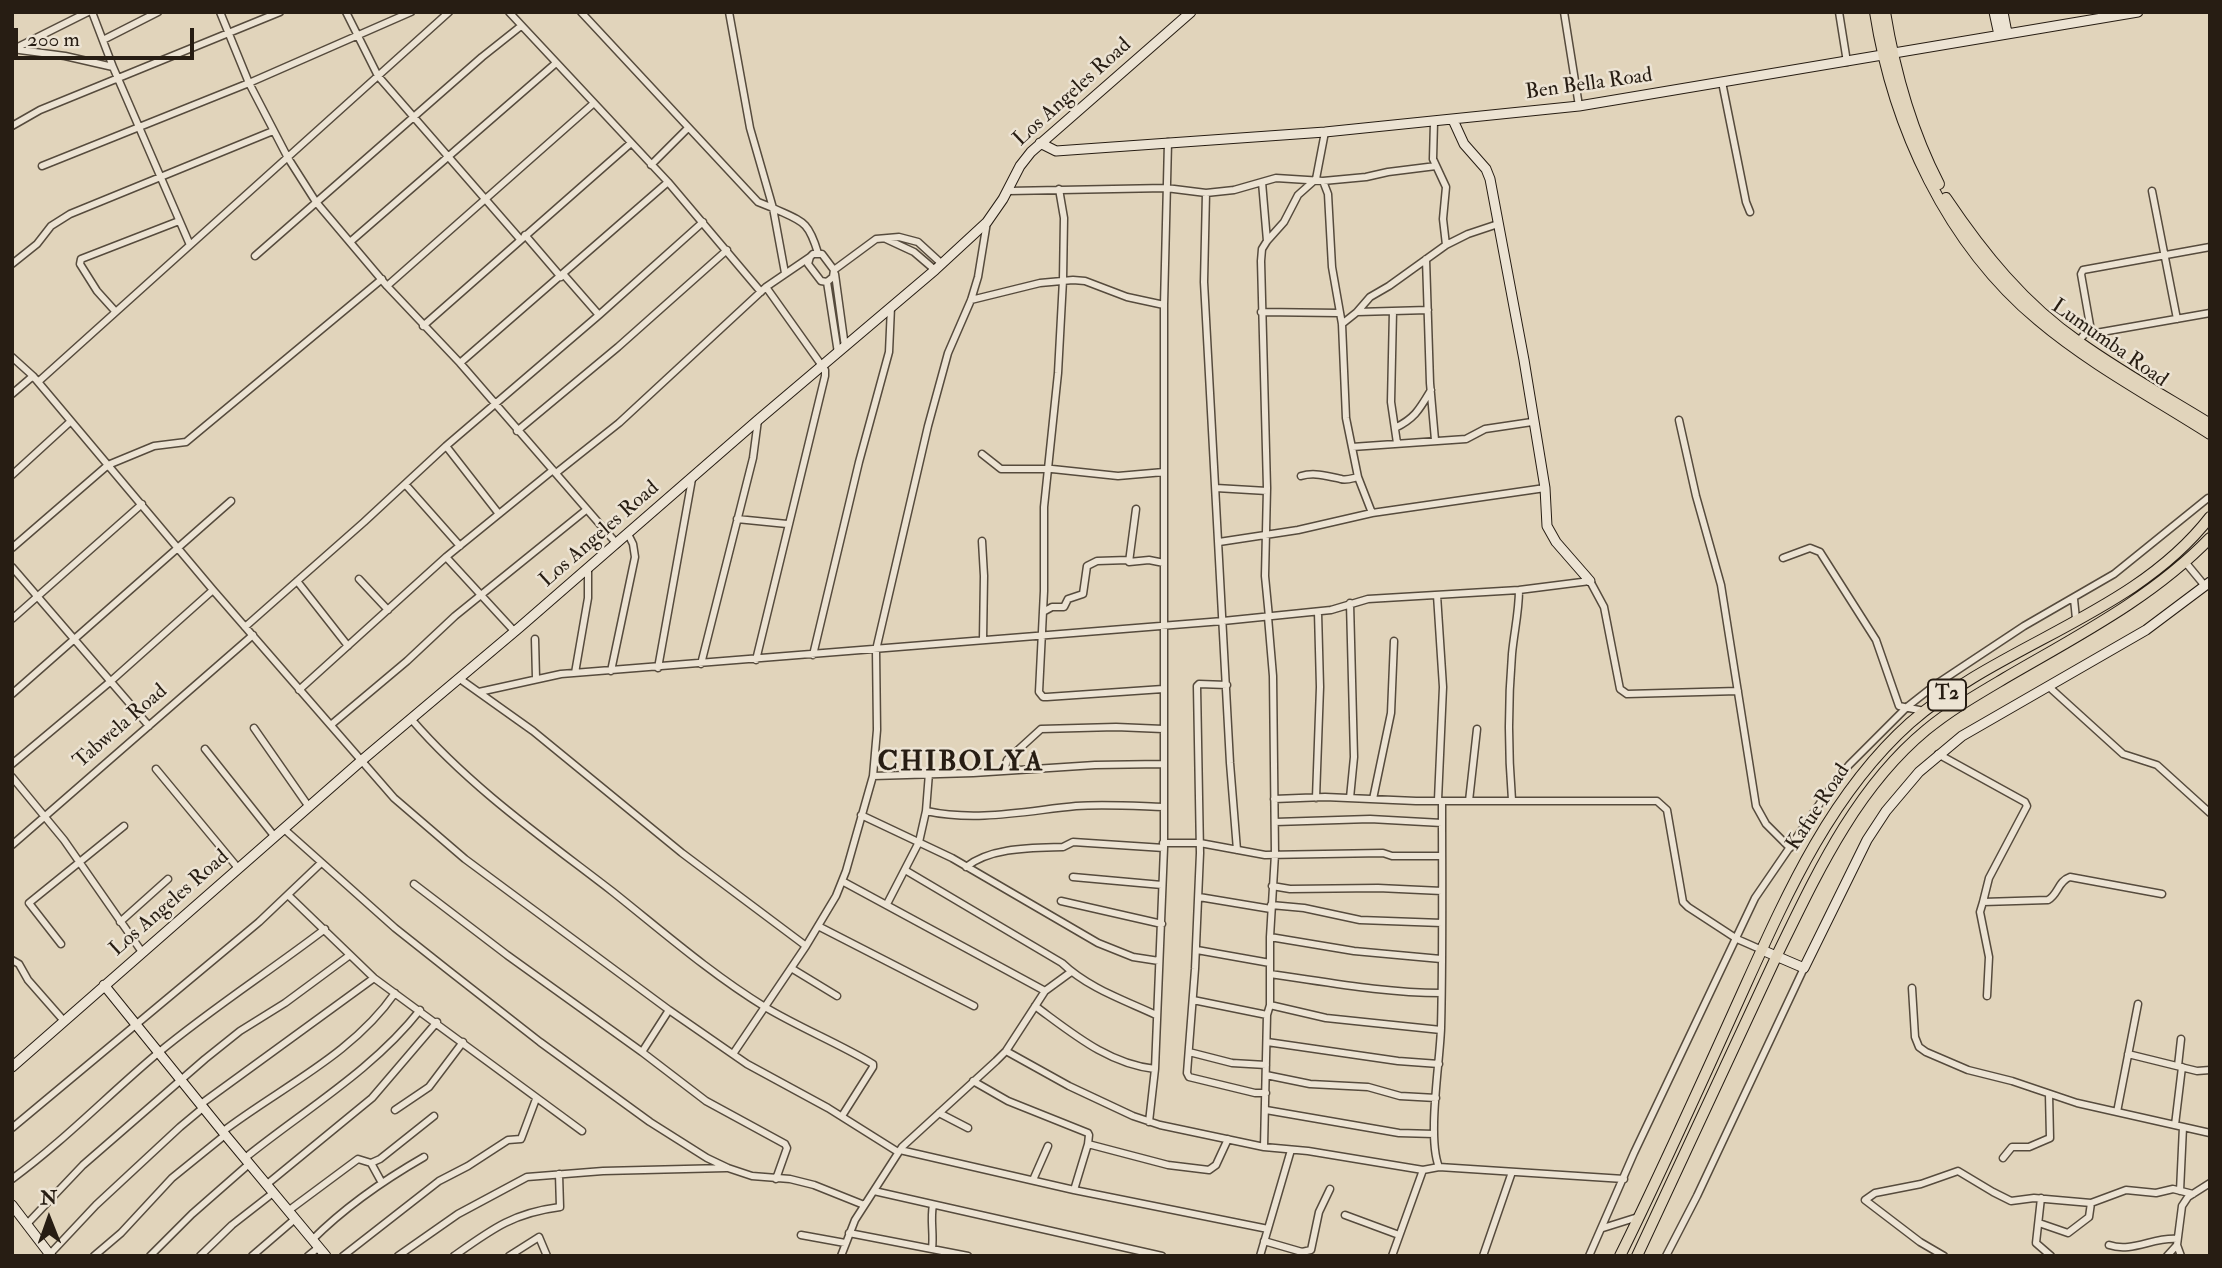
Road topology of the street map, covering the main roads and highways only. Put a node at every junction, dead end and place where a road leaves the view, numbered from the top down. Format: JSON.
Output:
{"nodes":[{"id":1,"x":1191,"y":12,"type":"edge"},
{"id":2,"x":1875,"y":12,"type":"edge"},
{"id":3,"x":1885,"y":12,"type":"edge"},
{"id":4,"x":1994,"y":12,"type":"edge"},
{"id":5,"x":2003,"y":12,"type":"edge"},
{"id":6,"x":2138,"y":12,"type":"edge"},
{"id":7,"x":2127,"y":13,"type":"edge"},
{"id":8,"x":2003,"y":34,"type":"junction"},
{"id":9,"x":1887,"y":54,"type":"junction"},
{"id":10,"x":1453,"y":120,"type":"junction"},
{"id":11,"x":1041,"y":143,"type":"junction"},
{"id":12,"x":2076,"y":344,"type":"junction"},
{"id":13,"x":2210,"y":424,"type":"edge"},
{"id":14,"x":2210,"y":434,"type":"edge"},
{"id":15,"x":2210,"y":517,"type":"edge"},
{"id":16,"x":2210,"y":538,"type":"edge"},
{"id":17,"x":1590,"y":581,"type":"road end"},
{"id":18,"x":2208,"y":584,"type":"edge"},
{"id":19,"x":1762,"y":950,"type":"junction"},
{"id":20,"x":1777,"y":956,"type":"junction"},
{"id":21,"x":104,"y":985,"type":"junction"},
{"id":22,"x":12,"y":1067,"type":"edge"},
{"id":23,"x":12,"y":1205,"type":"edge"},
{"id":24,"x":50,"y":1255,"type":"edge"},
{"id":25,"x":326,"y":1256,"type":"edge"},
{"id":26,"x":1620,"y":1256,"type":"edge"},
{"id":27,"x":1637,"y":1256,"type":"edge"}],
"edges":[{"from":1,"to":11,"type":"main road","name":"Los Angeles Road"},
{"from":2,"to":9,"type":"main road","name":"Lumumba Road"},
{"from":3,"to":9,"type":"main road","name":"Lumumba Road"},
{"from":4,"to":8,"type":"main road"},
{"from":5,"to":8,"type":"main road"},
{"from":6,"to":7,"type":"main road","name":"Ben Bella Road"},
{"from":7,"to":8,"type":"main road","name":"Ben Bella Road"},
{"from":8,"to":9,"type":"main road","name":"Ben Bella Road"},
{"from":9,"to":10,"type":"main road","name":"Ben Bella Road"},
{"from":9,"to":12,"type":"main road","name":"Lumumba Road"},
{"from":10,"to":11,"type":"main road","name":"Ben Bella Road"},
{"from":10,"to":17,"type":"main road"},
{"from":11,"to":21,"type":"main road","name":"Los Angeles Road"},
{"from":12,"to":13,"type":"main road","name":"Lumumba Road"},
{"from":12,"to":14,"type":"main road","name":"Lumumba Road"},
{"from":15,"to":19,"type":"main road","name":"Kafue Road","number":"T2"},
{"from":16,"to":20,"type":"main road","name":"Kafue Road","number":"T2"},
{"from":18,"to":20,"type":"main road"},
{"from":19,"to":20,"type":"main road"},
{"from":19,"to":26,"type":"main road","name":"Kafue Road","number":"T2"},
{"from":20,"to":27,"type":"main road","name":"Kafue Road","number":"T2"},
{"from":21,"to":22,"type":"main road","name":"Los Angeles Road"},
{"from":21,"to":25,"type":"main road"},
{"from":23,"to":24,"type":"main road"}]}
